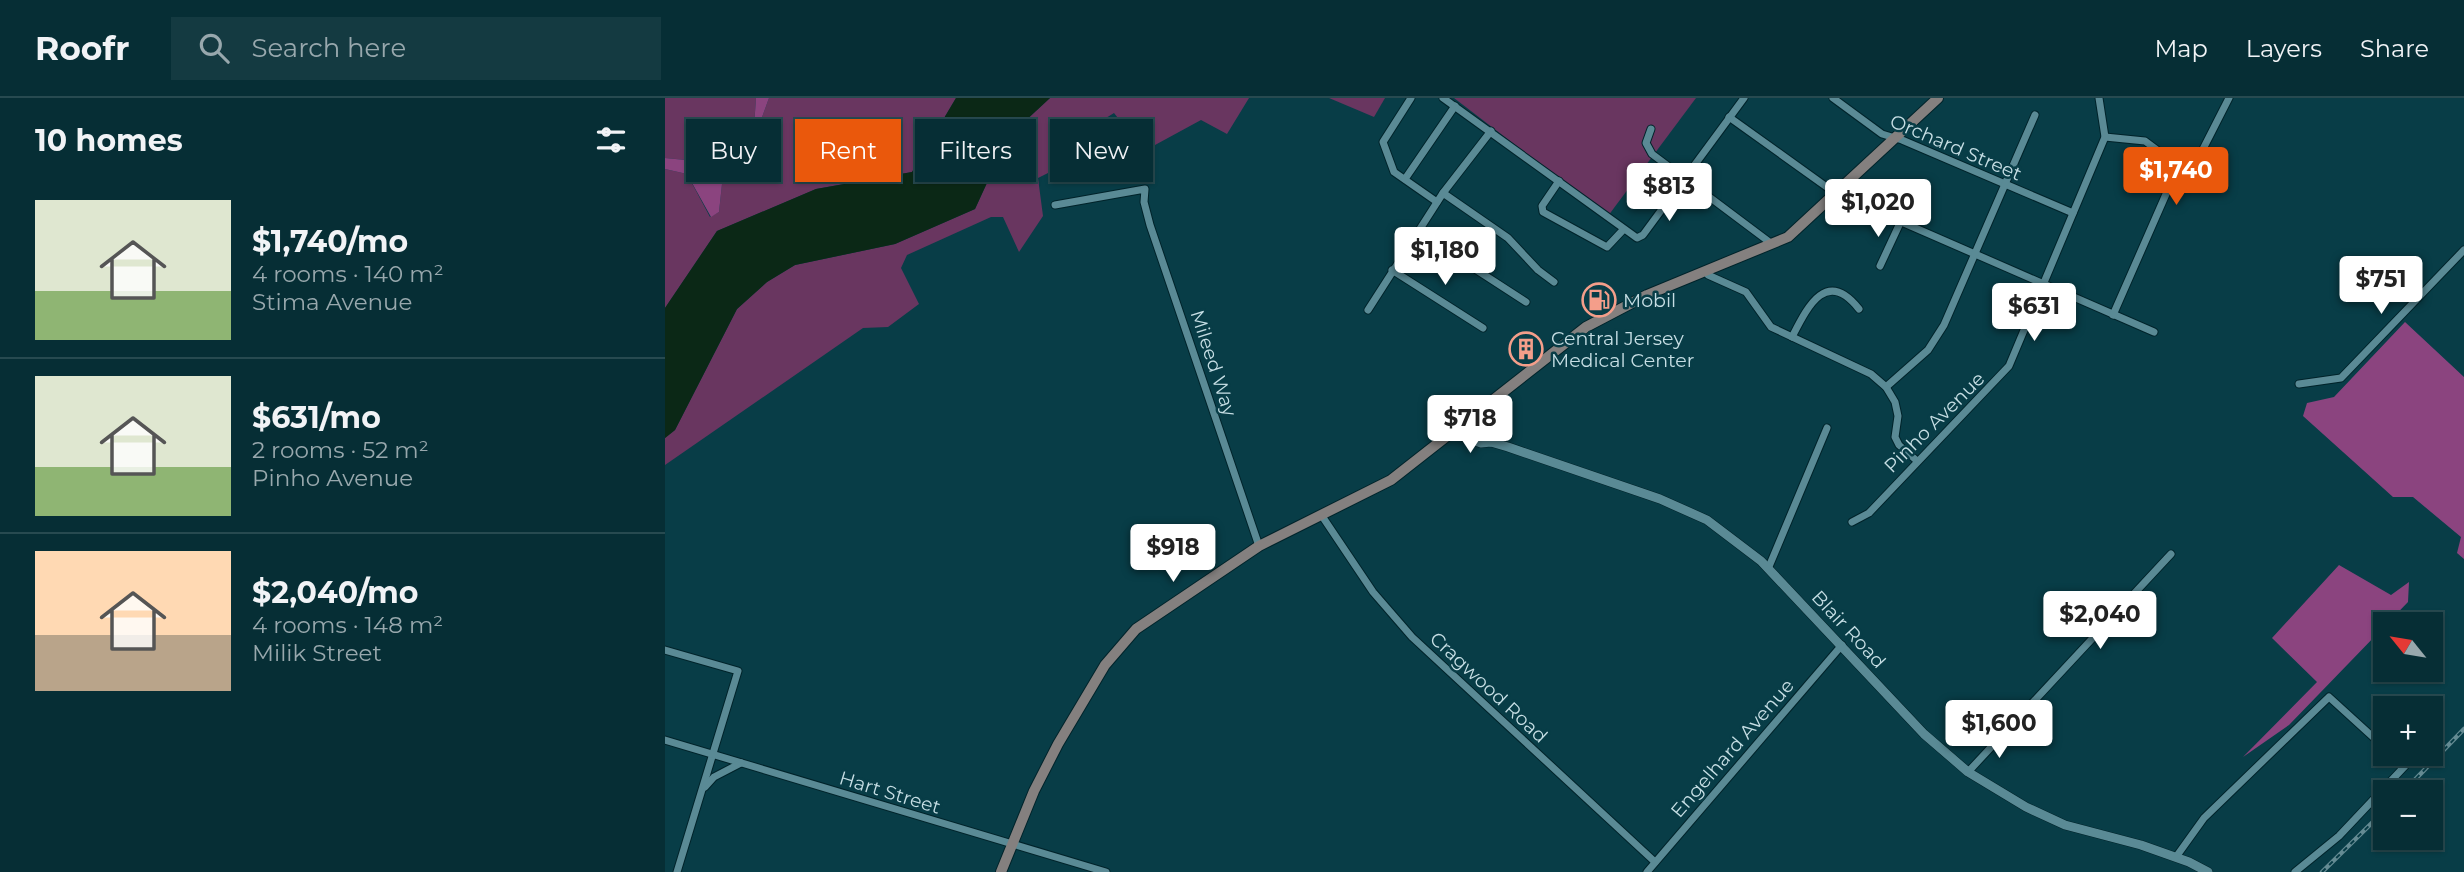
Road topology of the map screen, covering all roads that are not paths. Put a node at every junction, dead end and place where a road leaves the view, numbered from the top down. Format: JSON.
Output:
{"nodes":[{"id":1,"x":1411,"y":98,"type":"edge"},
{"id":2,"x":1443,"y":98,"type":"edge"},
{"id":3,"x":1744,"y":98,"type":"edge"},
{"id":4,"x":1833,"y":98,"type":"edge"},
{"id":5,"x":1938,"y":98,"type":"edge"},
{"id":6,"x":2099,"y":98,"type":"edge"},
{"id":7,"x":2229,"y":98,"type":"edge"},
{"id":8,"x":1455,"y":106,"type":"junction"},
{"id":9,"x":2035,"y":115,"type":"dead end"},
{"id":10,"x":1729,"y":117,"type":"junction"},
{"id":11,"x":1651,"y":129,"type":"dead end"},
{"id":12,"x":1491,"y":131,"type":"junction"},
{"id":13,"x":2105,"y":137,"type":"junction"},
{"id":14,"x":1895,"y":138,"type":"junction"},
{"id":15,"x":2184,"y":170,"type":"junction"},
{"id":16,"x":1405,"y":179,"type":"junction"},
{"id":17,"x":1685,"y":179,"type":"junction"},
{"id":18,"x":1559,"y":181,"type":"junction"},
{"id":19,"x":2004,"y":186,"type":"junction"},
{"id":20,"x":1835,"y":193,"type":"junction"},
{"id":21,"x":1443,"y":194,"type":"junction"},
{"id":22,"x":1437,"y":202,"type":"junction"},
{"id":23,"x":1055,"y":205,"type":"dead end"},
{"id":24,"x":2073,"y":213,"type":"junction"},
{"id":25,"x":1900,"y":223,"type":"junction"},
{"id":26,"x":1623,"y":230,"type":"junction"},
{"id":27,"x":1418,"y":232,"type":"junction"},
{"id":28,"x":1773,"y":244,"type":"junction"},
{"id":29,"x":2464,"y":250,"type":"edge"},
{"id":30,"x":1974,"y":254,"type":"junction"},
{"id":31,"x":1880,"y":266,"type":"dead end"},
{"id":32,"x":1392,"y":270,"type":"junction"},
{"id":33,"x":1706,"y":271,"type":"junction"},
{"id":34,"x":1554,"y":282,"type":"dead end"},
{"id":35,"x":2043,"y":285,"type":"junction"},
{"id":36,"x":1526,"y":302,"type":"dead end"},
{"id":37,"x":1859,"y":309,"type":"dead end"},
{"id":38,"x":1368,"y":310,"type":"dead end"},
{"id":39,"x":2113,"y":315,"type":"junction"},
{"id":40,"x":1483,"y":328,"type":"dead end"},
{"id":41,"x":2154,"y":332,"type":"dead end"},
{"id":42,"x":1792,"y":337,"type":"junction"},
{"id":43,"x":2299,"y":384,"type":"dead end"},
{"id":44,"x":1886,"y":387,"type":"junction"},
{"id":45,"x":1466,"y":422,"type":"junction"},
{"id":46,"x":1827,"y":428,"type":"dead end"},
{"id":47,"x":1453,"y":433,"type":"junction"},
{"id":48,"x":1491,"y":442,"type":"junction"},
{"id":49,"x":1916,"y":460,"type":"junction"},
{"id":50,"x":1322,"y":516,"type":"junction"},
{"id":51,"x":1852,"y":522,"type":"dead end"},
{"id":52,"x":1259,"y":546,"type":"junction"},
{"id":53,"x":2171,"y":555,"type":"dead end"},
{"id":54,"x":1768,"y":569,"type":"junction"},
{"id":55,"x":1842,"y":645,"type":"junction"},
{"id":56,"x":665,"y":650,"type":"edge"},
{"id":57,"x":2373,"y":737,"type":"edge"},
{"id":58,"x":665,"y":740,"type":"edge"},
{"id":59,"x":714,"y":755,"type":"junction"},
{"id":60,"x":742,"y":763,"type":"junction"},
{"id":61,"x":2405,"y":766,"type":"edge"},
{"id":62,"x":1968,"y":772,"type":"junction"},
{"id":63,"x":702,"y":791,"type":"junction"},
{"id":64,"x":1010,"y":845,"type":"junction"},
{"id":65,"x":2176,"y":858,"type":"junction"},
{"id":66,"x":1655,"y":862,"type":"junction"},
{"id":67,"x":677,"y":872,"type":"edge"},
{"id":68,"x":1001,"y":872,"type":"edge"},
{"id":69,"x":1106,"y":872,"type":"edge"},
{"id":70,"x":1647,"y":872,"type":"edge"},
{"id":71,"x":2208,"y":872,"type":"edge"},
{"id":72,"x":2295,"y":872,"type":"edge"}],
"edges":[{"from":1,"to":16,"type":"street"},
{"from":2,"to":8,"type":"street"},
{"from":3,"to":10,"type":"street"},
{"from":4,"to":14,"type":"street","name":"Orchard Street"},
{"from":5,"to":14,"type":"main road"},
{"from":6,"to":13,"type":"street"},
{"from":7,"to":15,"type":"street"},
{"from":8,"to":12,"type":"street"},
{"from":8,"to":16,"type":"street"},
{"from":9,"to":19,"type":"street"},
{"from":10,"to":17,"type":"street"},
{"from":10,"to":20,"type":"street"},
{"from":11,"to":17,"type":"street"},
{"from":12,"to":18,"type":"street"},
{"from":12,"to":21,"type":"street"},
{"from":13,"to":15,"type":"street"},
{"from":13,"to":24,"type":"street","name":"Pinho Avenue"},
{"from":14,"to":19,"type":"street","name":"Orchard Street"},
{"from":14,"to":20,"type":"main road"},
{"from":15,"to":39,"type":"street"},
{"from":16,"to":22,"type":"street"},
{"from":17,"to":26,"type":"street"},
{"from":17,"to":28,"type":"street"},
{"from":18,"to":26,"type":"street"},
{"from":18,"to":26,"type":"street"},
{"from":19,"to":24,"type":"street","name":"Orchard Street"},
{"from":19,"to":30,"type":"street"},
{"from":20,"to":25,"type":"street"},
{"from":20,"to":28,"type":"main road"},
{"from":21,"to":22,"type":"street"},
{"from":21,"to":34,"type":"street"},
{"from":22,"to":27,"type":"street"},
{"from":23,"to":52,"type":"street","name":"Mileed Way"},
{"from":24,"to":35,"type":"street","name":"Pinho Avenue"},
{"from":25,"to":30,"type":"street"},
{"from":25,"to":31,"type":"street"},
{"from":27,"to":32,"type":"street"},
{"from":27,"to":36,"type":"street"},
{"from":28,"to":33,"type":"main road"},
{"from":29,"to":43,"type":"street"},
{"from":30,"to":35,"type":"street"},
{"from":30,"to":44,"type":"street"},
{"from":32,"to":38,"type":"street"},
{"from":32,"to":40,"type":"street"},
{"from":33,"to":42,"type":"street"},
{"from":33,"to":45,"type":"main road"},
{"from":35,"to":39,"type":"street"},
{"from":35,"to":49,"type":"street","name":"Pinho Avenue"},
{"from":37,"to":42,"type":"street"},
{"from":39,"to":41,"type":"street"},
{"from":42,"to":44,"type":"street"},
{"from":44,"to":49,"type":"street"},
{"from":45,"to":47,"type":"main road"},
{"from":45,"to":48,"type":"street"},
{"from":46,"to":54,"type":"street"},
{"from":47,"to":48,"type":"street","name":"Blair Road"},
{"from":47,"to":50,"type":"main road"},
{"from":48,"to":54,"type":"street","name":"Blair Road"},
{"from":49,"to":51,"type":"street","name":"Pinho Avenue"},
{"from":50,"to":52,"type":"main road"},
{"from":50,"to":66,"type":"street","name":"Cragwood Road"},
{"from":52,"to":64,"type":"main road"},
{"from":53,"to":62,"type":"street"},
{"from":54,"to":55,"type":"street","name":"Blair Road"},
{"from":55,"to":62,"type":"street","name":"Blair Road"},
{"from":55,"to":66,"type":"street","name":"Engelhard Avenue"},
{"from":56,"to":59,"type":"street"},
{"from":57,"to":65,"type":"street"},
{"from":58,"to":59,"type":"street","name":"Hart Street"},
{"from":59,"to":60,"type":"street","name":"Hart Street"},
{"from":59,"to":63,"type":"street"},
{"from":60,"to":63,"type":"street"},
{"from":60,"to":64,"type":"street","name":"Hart Street"},
{"from":61,"to":72,"type":"street"},
{"from":62,"to":65,"type":"street","name":"Blair Road"},
{"from":63,"to":67,"type":"street"},
{"from":64,"to":68,"type":"main road"},
{"from":64,"to":69,"type":"street","name":"Hart Street"},
{"from":65,"to":71,"type":"street","name":"Blair Road"},
{"from":66,"to":70,"type":"street","name":"Engelhard Avenue"}]}
